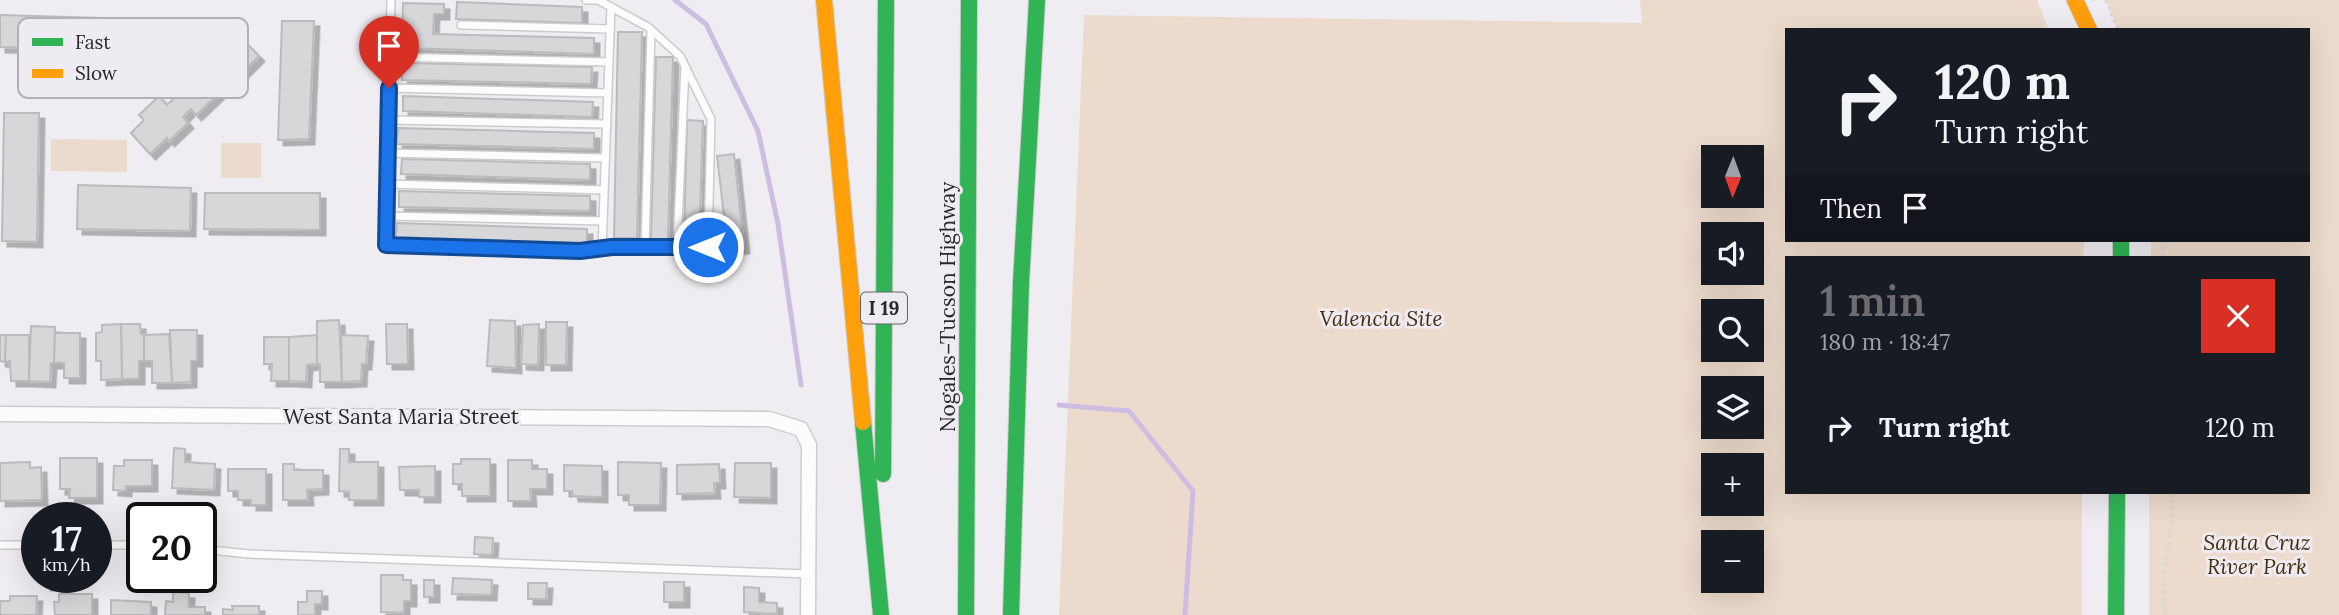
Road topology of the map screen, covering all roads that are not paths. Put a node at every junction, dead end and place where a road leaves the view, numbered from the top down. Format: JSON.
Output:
{"nodes":[{"id":1,"x":391,"y":0,"type":"edge"},
{"id":2,"x":586,"y":0,"type":"edge"},
{"id":3,"x":824,"y":0,"type":"edge"},
{"id":4,"x":886,"y":0,"type":"edge"},
{"id":5,"x":970,"y":0,"type":"edge"},
{"id":6,"x":1037,"y":0,"type":"edge"},
{"id":7,"x":2075,"y":0,"type":"edge"},
{"id":8,"x":611,"y":7,"type":"junction"},
{"id":9,"x":461,"y":24,"type":"dead end"},
{"id":10,"x":2088,"y":28,"type":"edge"},
{"id":11,"x":610,"y":29,"type":"junction"},
{"id":12,"x":651,"y":30,"type":"junction"},
{"id":13,"x":390,"y":57,"type":"junction"},
{"id":14,"x":609,"y":62,"type":"junction"},
{"id":15,"x":685,"y":66,"type":"junction"},
{"id":16,"x":389,"y":88,"type":"junction"},
{"id":17,"x":608,"y":93,"type":"junction"},
{"id":18,"x":388,"y":120,"type":"junction"},
{"id":19,"x":607,"y":124,"type":"junction"},
{"id":20,"x":388,"y":153,"type":"junction"},
{"id":21,"x":606,"y":158,"type":"junction"},
{"id":22,"x":387,"y":184,"type":"junction"},
{"id":23,"x":604,"y":190,"type":"junction"},
{"id":24,"x":386,"y":216,"type":"junction"},
{"id":25,"x":603,"y":221,"type":"junction"},
{"id":26,"x":645,"y":247,"type":"junction"},
{"id":27,"x":677,"y":247,"type":"junction"},
{"id":28,"x":602,"y":248,"type":"junction"},
{"id":29,"x":0,"y":414,"type":"edge"},
{"id":30,"x":2117,"y":494,"type":"edge"},
{"id":31,"x":0,"y":545,"type":"edge"},
{"id":32,"x":21,"y":545,"type":"edge"},
{"id":33,"x":217,"y":551,"type":"edge"},
{"id":34,"x":809,"y":574,"type":"junction"},
{"id":35,"x":808,"y":615,"type":"edge"},
{"id":36,"x":882,"y":615,"type":"edge"},
{"id":37,"x":966,"y":615,"type":"edge"},
{"id":38,"x":1011,"y":615,"type":"edge"},
{"id":39,"x":2116,"y":615,"type":"edge"}],
"edges":[{"from":1,"to":13,"type":"lane"},
{"from":2,"to":8,"type":"lane"},
{"from":3,"to":36,"type":"main road"},
{"from":4,"to":36,"type":"main road","number":"I 19"},
{"from":5,"to":37,"type":"main road","name":"Nogales–Tucson Highway"},
{"from":6,"to":38,"type":"main road"},
{"from":7,"to":10,"type":"main road"},
{"from":8,"to":11,"type":"lane"},
{"from":8,"to":12,"type":"lane"},
{"from":9,"to":11,"type":"lane"},
{"from":11,"to":14,"type":"lane"},
{"from":12,"to":15,"type":"lane"},
{"from":12,"to":26,"type":"lane"},
{"from":13,"to":14,"type":"lane"},
{"from":13,"to":16,"type":"lane"},
{"from":14,"to":17,"type":"lane"},
{"from":15,"to":27,"type":"lane"},
{"from":15,"to":27,"type":"lane"},
{"from":16,"to":17,"type":"lane"},
{"from":16,"to":18,"type":"lane"},
{"from":17,"to":19,"type":"lane"},
{"from":18,"to":19,"type":"lane"},
{"from":18,"to":20,"type":"lane"},
{"from":19,"to":21,"type":"lane"},
{"from":20,"to":21,"type":"lane"},
{"from":20,"to":22,"type":"lane"},
{"from":21,"to":23,"type":"lane"},
{"from":22,"to":23,"type":"lane"},
{"from":22,"to":24,"type":"lane"},
{"from":23,"to":25,"type":"lane"},
{"from":24,"to":25,"type":"lane"},
{"from":24,"to":28,"type":"lane"},
{"from":25,"to":28,"type":"lane"},
{"from":26,"to":27,"type":"lane"},
{"from":26,"to":28,"type":"lane"},
{"from":29,"to":34,"type":"street","name":"West Santa Maria Street"},
{"from":30,"to":39,"type":"main road"},
{"from":31,"to":32,"type":"lane"},
{"from":33,"to":34,"type":"lane"},
{"from":34,"to":35,"type":"street"}]}
